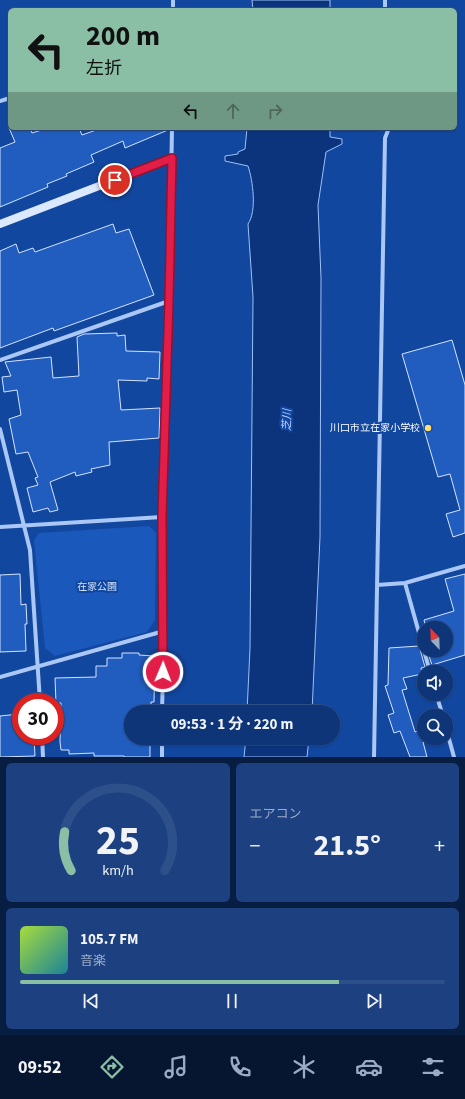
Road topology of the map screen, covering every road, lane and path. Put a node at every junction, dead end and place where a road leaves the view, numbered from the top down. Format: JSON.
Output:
{"nodes":[{"id":1,"x":172,"y":130,"type":"edge"},
{"id":2,"x":388,"y":130,"type":"edge"},
{"id":3,"x":172,"y":158,"type":"junction"},
{"id":4,"x":0,"y":224,"type":"edge"},
{"id":5,"x":169,"y":301,"type":"junction"},
{"id":6,"x":0,"y":360,"type":"edge"},
{"id":7,"x":0,"y":429,"type":"edge"},
{"id":8,"x":162,"y":517,"type":"junction"},
{"id":9,"x":24,"y":526,"type":"junction"},
{"id":10,"x":0,"y":527,"type":"edge"},
{"id":11,"x":465,"y":566,"type":"edge"},
{"id":12,"x":405,"y":583,"type":"junction"},
{"id":13,"x":377,"y":585,"type":"junction"},
{"id":14,"x":164,"y":631,"type":"junction"},
{"id":15,"x":428,"y":665,"type":"edge"},
{"id":16,"x":38,"y":666,"type":"junction"},
{"id":17,"x":0,"y":677,"type":"edge"},
{"id":18,"x":40,"y":693,"type":"edge"},
{"id":19,"x":162,"y":705,"type":"edge"},
{"id":20,"x":42,"y":745,"type":"edge"},
{"id":21,"x":162,"y":745,"type":"edge"},
{"id":22,"x":451,"y":745,"type":"edge"},
{"id":23,"x":43,"y":757,"type":"edge"},
{"id":24,"x":162,"y":757,"type":"edge"},
{"id":25,"x":374,"y":757,"type":"edge"},
{"id":26,"x":454,"y":757,"type":"edge"}],
"edges":[{"from":1,"to":3,"type":"street"},
{"from":2,"to":13,"type":"street"},
{"from":3,"to":4,"type":"street"},
{"from":3,"to":5,"type":"street"},
{"from":5,"to":6,"type":"street"},
{"from":5,"to":8,"type":"street"},
{"from":7,"to":9,"type":"street"},
{"from":8,"to":9,"type":"street"},
{"from":8,"to":14,"type":"street"},
{"from":9,"to":10,"type":"street"},
{"from":9,"to":16,"type":"street"},
{"from":11,"to":12,"type":"street"},
{"from":12,"to":13,"type":"street"},
{"from":12,"to":15,"type":"street"},
{"from":13,"to":25,"type":"street"},
{"from":14,"to":16,"type":"street"},
{"from":14,"to":19,"type":"street"},
{"from":16,"to":17,"type":"street"},
{"from":16,"to":18,"type":"street"},
{"from":20,"to":23,"type":"street"},
{"from":21,"to":24,"type":"street"},
{"from":22,"to":26,"type":"street"}]}
